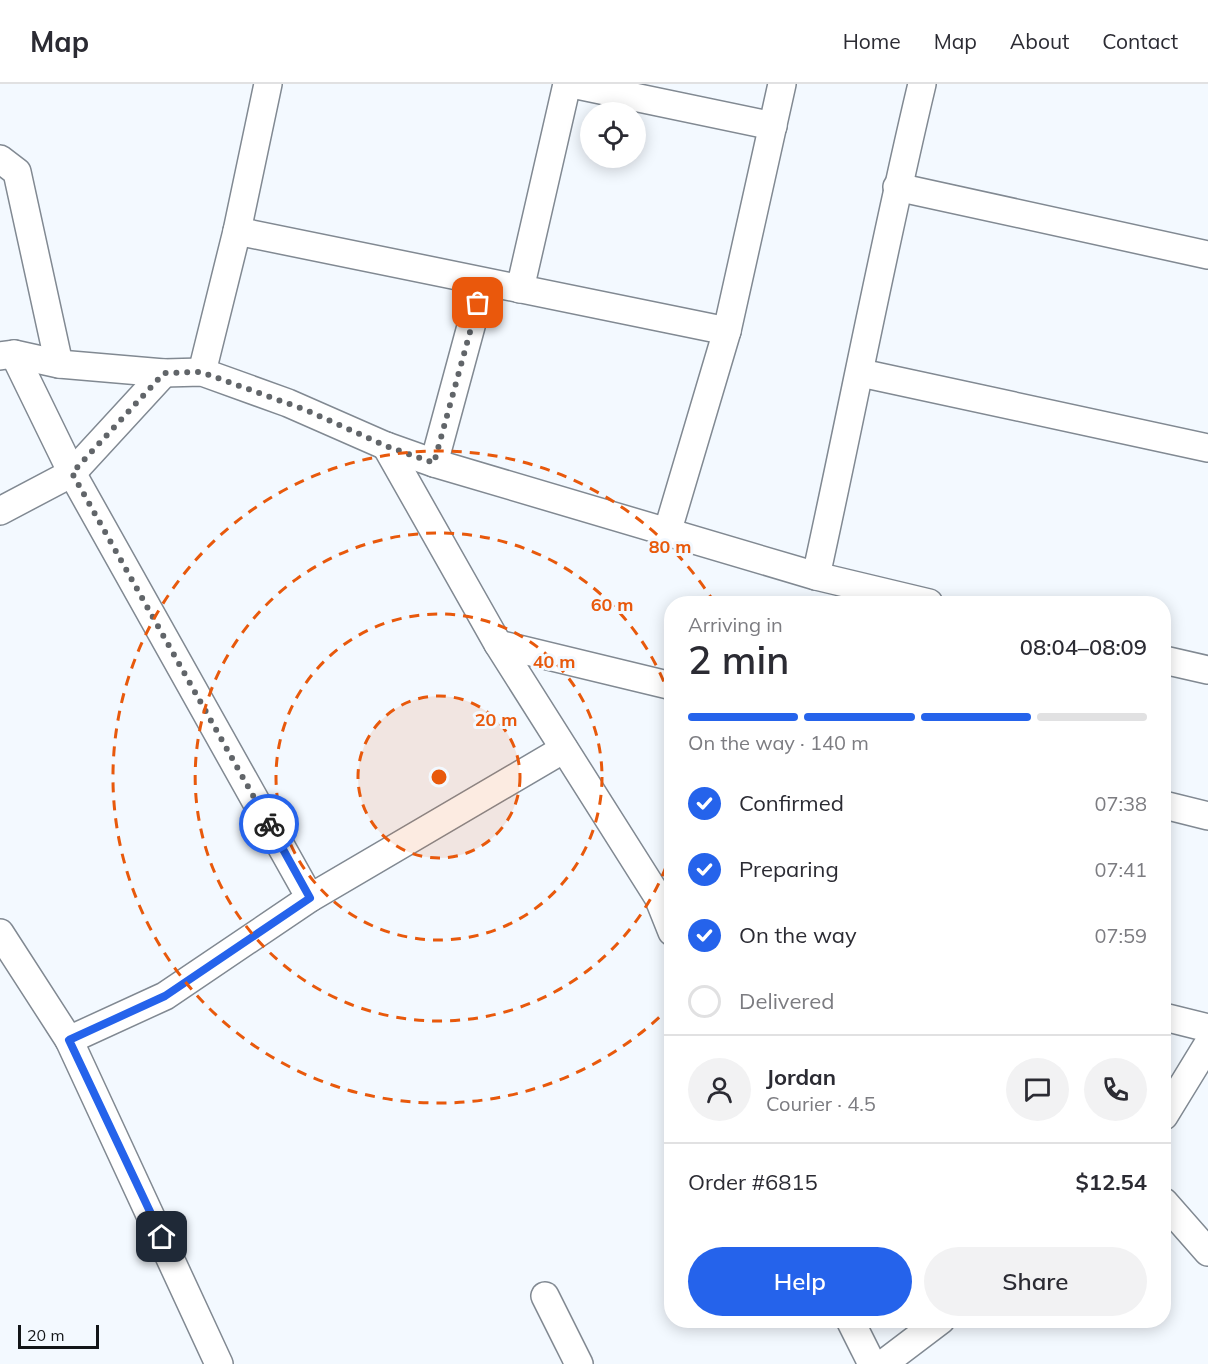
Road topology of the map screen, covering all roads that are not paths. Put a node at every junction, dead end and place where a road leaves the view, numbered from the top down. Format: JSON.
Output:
{"nodes":[{"id":1,"x":268,"y":84,"type":"edge"},
{"id":2,"x":567,"y":84,"type":"edge"},
{"id":3,"x":572,"y":84,"type":"edge"},
{"id":4,"x":782,"y":84,"type":"edge"},
{"id":5,"x":922,"y":84,"type":"edge"},
{"id":6,"x":772,"y":126,"type":"junction"},
{"id":7,"x":0,"y":159,"type":"edge"},
{"id":8,"x":897,"y":187,"type":"junction"},
{"id":9,"x":237,"y":231,"type":"junction"},
{"id":10,"x":1208,"y":255,"type":"edge"},
{"id":11,"x":483,"y":282,"type":"junction"},
{"id":12,"x":520,"y":289,"type":"junction"},
{"id":13,"x":728,"y":331,"type":"junction"},
{"id":14,"x":7,"y":355,"type":"edge"},
{"id":15,"x":59,"y":364,"type":"junction"},
{"id":16,"x":201,"y":372,"type":"junction"},
{"id":17,"x":164,"y":373,"type":"junction"},
{"id":18,"x":861,"y":373,"type":"junction"},
{"id":19,"x":386,"y":446,"type":"junction"},
{"id":20,"x":1208,"y":448,"type":"edge"},
{"id":21,"x":434,"y":463,"type":"junction"},
{"id":22,"x":72,"y":473,"type":"junction"},
{"id":23,"x":0,"y":511,"type":"edge"},
{"id":24,"x":667,"y":532,"type":"junction"},
{"id":25,"x":816,"y":576,"type":"junction"},
{"id":26,"x":900,"y":596,"type":"edge"},
{"id":27,"x":498,"y":644,"type":"junction"},
{"id":28,"x":1171,"y":662,"type":"edge"},
{"id":29,"x":1208,"y":670,"type":"edge"},
{"id":30,"x":664,"y":684,"type":"edge"},
{"id":31,"x":564,"y":749,"type":"junction"},
{"id":32,"x":1171,"y":807,"type":"edge"},
{"id":33,"x":1208,"y":816,"type":"edge"},
{"id":34,"x":310,"y":898,"type":"junction"},
{"id":35,"x":664,"y":898,"type":"edge"},
{"id":36,"x":0,"y":933,"type":"edge"},
{"id":37,"x":1171,"y":1019,"type":"edge"},
{"id":38,"x":1208,"y":1028,"type":"edge"},
{"id":39,"x":69,"y":1040,"type":"junction"},
{"id":40,"x":1208,"y":1044,"type":"edge"},
{"id":41,"x":1171,"y":1105,"type":"edge"},
{"id":42,"x":1171,"y":1210,"type":"edge"},
{"id":43,"x":1208,"y":1252,"type":"edge"},
{"id":44,"x":545,"y":1296,"type":"dead end"},
{"id":45,"x":854,"y":1328,"type":"edge"},
{"id":46,"x":930,"y":1328,"type":"edge"},
{"id":47,"x":219,"y":1364,"type":"edge"},
{"id":48,"x":579,"y":1364,"type":"edge"},
{"id":49,"x":872,"y":1364,"type":"edge"},
{"id":50,"x":883,"y":1364,"type":"edge"}],
"edges":[{"from":1,"to":9,"type":"street"},
{"from":2,"to":12,"type":"street"},
{"from":3,"to":6,"type":"street"},
{"from":4,"to":6,"type":"street"},
{"from":5,"to":8,"type":"street"},
{"from":6,"to":13,"type":"street"},
{"from":7,"to":15,"type":"street"},
{"from":8,"to":10,"type":"street"},
{"from":8,"to":18,"type":"street"},
{"from":9,"to":11,"type":"street"},
{"from":9,"to":16,"type":"street"},
{"from":11,"to":12,"type":"street"},
{"from":11,"to":21,"type":"street"},
{"from":12,"to":13,"type":"street"},
{"from":13,"to":24,"type":"street"},
{"from":14,"to":15,"type":"street"},
{"from":14,"to":22,"type":"street"},
{"from":15,"to":17,"type":"street"},
{"from":16,"to":17,"type":"street"},
{"from":16,"to":19,"type":"street"},
{"from":17,"to":22,"type":"street"},
{"from":18,"to":20,"type":"street"},
{"from":18,"to":25,"type":"street"},
{"from":19,"to":21,"type":"street"},
{"from":19,"to":27,"type":"street"},
{"from":21,"to":24,"type":"street"},
{"from":22,"to":23,"type":"street"},
{"from":22,"to":34,"type":"street"},
{"from":24,"to":25,"type":"street"},
{"from":25,"to":26,"type":"street"},
{"from":27,"to":30,"type":"street"},
{"from":27,"to":31,"type":"street"},
{"from":28,"to":29,"type":"street"},
{"from":31,"to":34,"type":"street"},
{"from":31,"to":35,"type":"street"},
{"from":32,"to":33,"type":"street"},
{"from":34,"to":39,"type":"street"},
{"from":36,"to":39,"type":"street"},
{"from":37,"to":38,"type":"street"},
{"from":39,"to":47,"type":"street"},
{"from":40,"to":41,"type":"street"},
{"from":42,"to":43,"type":"street"},
{"from":44,"to":48,"type":"street"},
{"from":45,"to":49,"type":"street"},
{"from":46,"to":50,"type":"street"}]}
